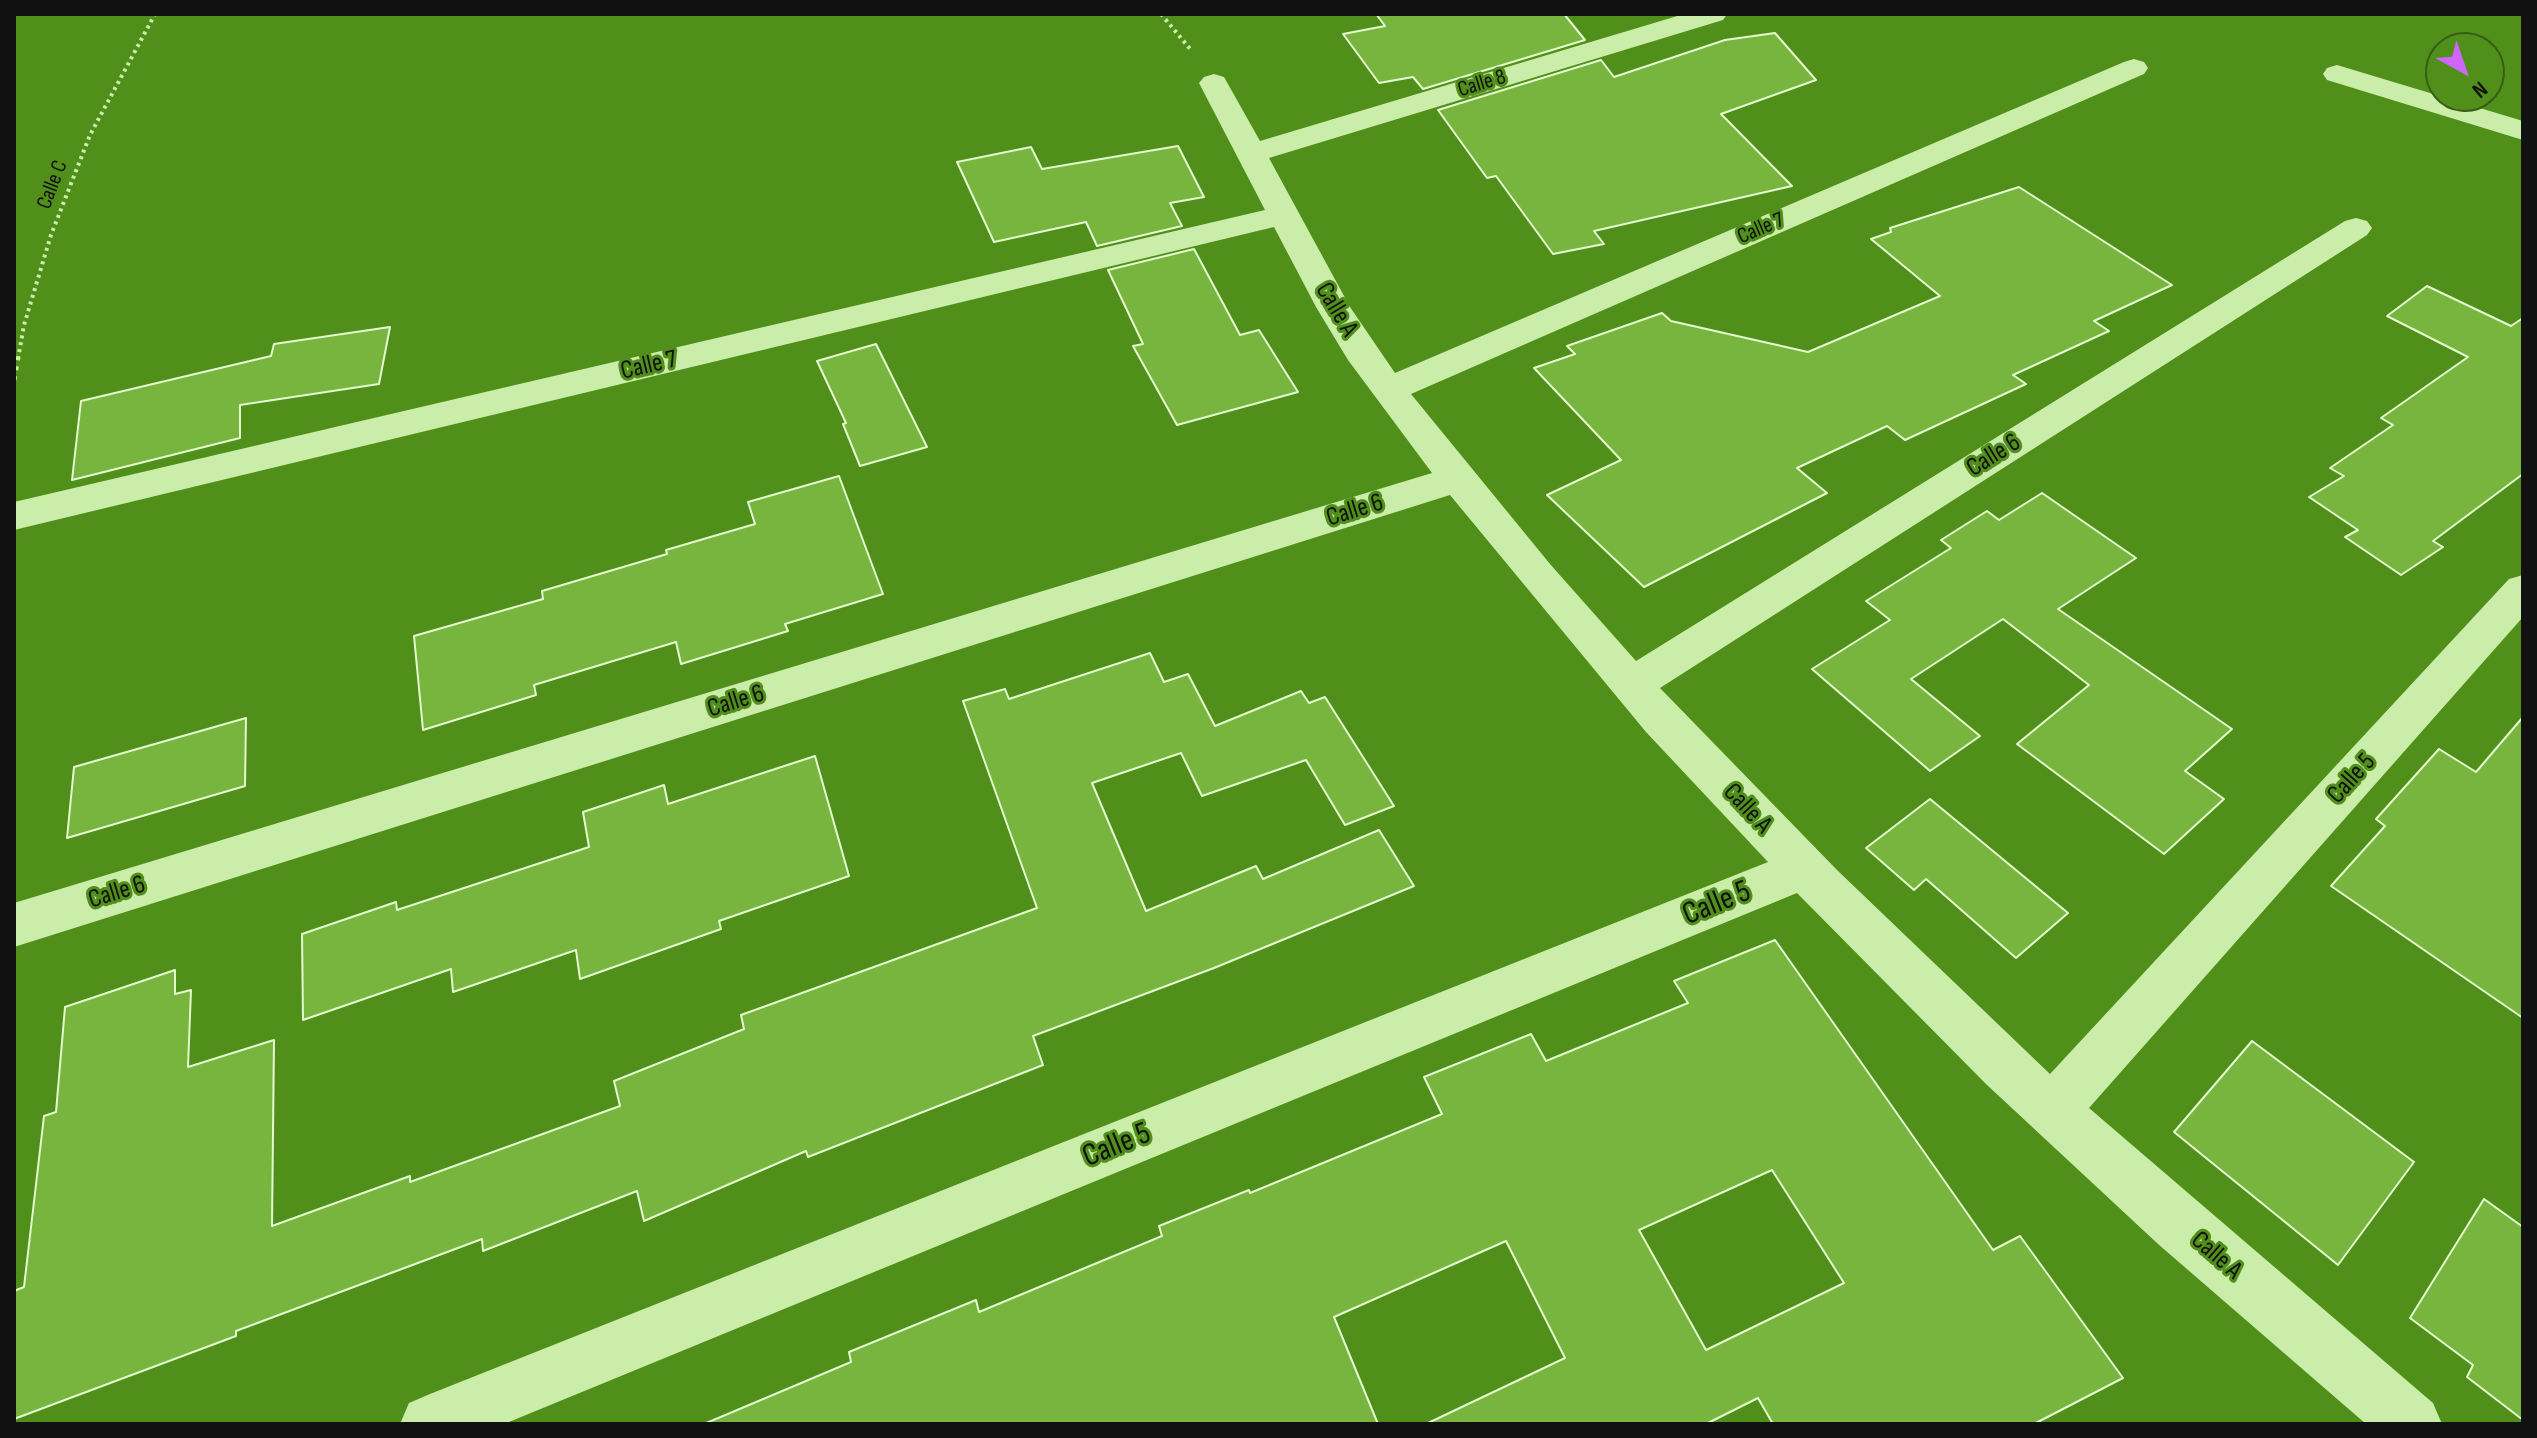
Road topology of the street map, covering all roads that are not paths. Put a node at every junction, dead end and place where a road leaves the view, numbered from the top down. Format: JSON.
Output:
{"nodes":[{"id":1,"x":1713,"y":14,"type":"edge"},
{"id":2,"x":2134,"y":68,"type":"dead end"},
{"id":3,"x":2337,"y":74,"type":"dead end"},
{"id":4,"x":1214,"y":83,"type":"dead end"},
{"id":5,"x":2523,"y":131,"type":"edge"},
{"id":6,"x":1251,"y":154,"type":"junction"},
{"id":7,"x":1283,"y":215,"type":"junction"},
{"id":8,"x":2356,"y":228,"type":"dead end"},
{"id":9,"x":1389,"y":390,"type":"junction"},
{"id":10,"x":1458,"y":479,"type":"junction"},
{"id":11,"x":14,"y":516,"type":"edge"},
{"id":12,"x":2523,"y":590,"type":"edge"},
{"id":13,"x":1631,"y":685,"type":"junction"},
{"id":14,"x":1803,"y":869,"type":"junction"},
{"id":15,"x":14,"y":925,"type":"edge"},
{"id":16,"x":2052,"y":1110,"type":"junction"},
{"id":17,"x":430,"y":1424,"type":"edge"},
{"id":18,"x":2412,"y":1424,"type":"edge"}],
"edges":[{"from":1,"to":6,"type":"street","name":"Calle 8"},
{"from":2,"to":9,"type":"street","name":"Calle 7"},
{"from":3,"to":5,"type":"street"},
{"from":4,"to":6,"type":"street","name":"Calle A"},
{"from":6,"to":7,"type":"street","name":"Calle A"},
{"from":7,"to":9,"type":"street","name":"Calle A"},
{"from":7,"to":11,"type":"street","name":"Calle 7"},
{"from":8,"to":13,"type":"street","name":"Calle 6"},
{"from":9,"to":10,"type":"street","name":"Calle A"},
{"from":10,"to":13,"type":"street","name":"Calle A"},
{"from":10,"to":15,"type":"street","name":"Calle 6"},
{"from":12,"to":16,"type":"street","name":"Calle 5"},
{"from":13,"to":14,"type":"street","name":"Calle A"},
{"from":14,"to":16,"type":"street","name":"Calle A"},
{"from":14,"to":17,"type":"street","name":"Calle 5"},
{"from":16,"to":18,"type":"street","name":"Calle A"}]}
